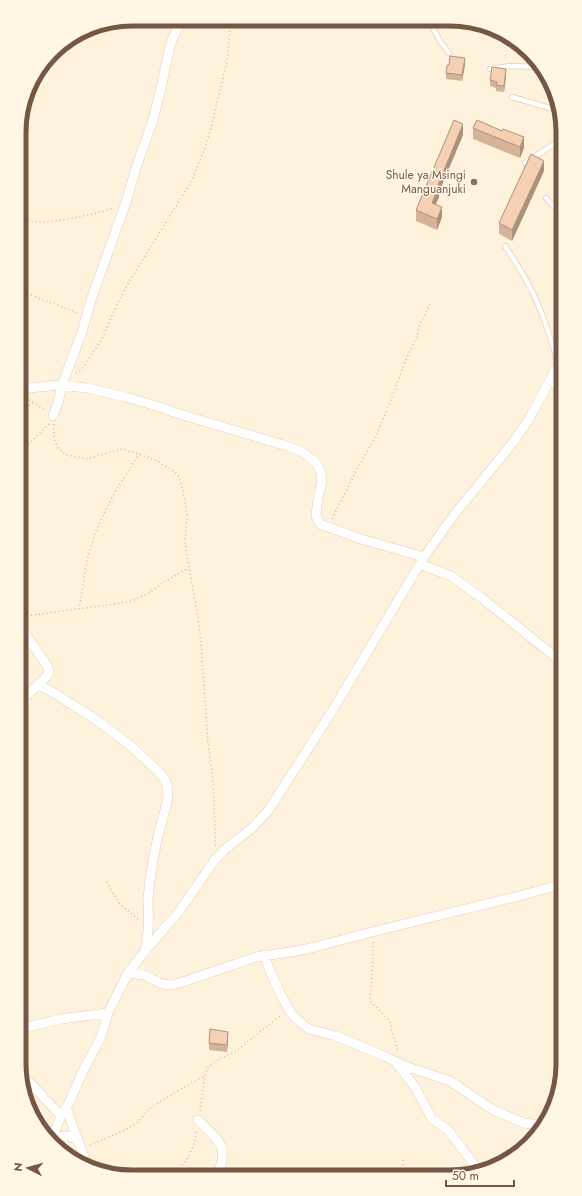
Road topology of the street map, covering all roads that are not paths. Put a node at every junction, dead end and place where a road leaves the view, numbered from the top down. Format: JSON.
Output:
{"nodes":[{"id":1,"x":179,"y":26,"type":"edge"},
{"id":2,"x":432,"y":26,"type":"edge"},
{"id":3,"x":449,"y":53,"type":"dead end"},
{"id":4,"x":534,"y":67,"type":"edge"},
{"id":5,"x":490,"y":69,"type":"edge"},
{"id":6,"x":512,"y":97,"type":"dead end"},
{"id":7,"x":553,"y":109,"type":"edge"},
{"id":8,"x":556,"y":143,"type":"edge"},
{"id":9,"x":525,"y":163,"type":"edge"},
{"id":10,"x":546,"y":198,"type":"dead end"},
{"id":11,"x":556,"y":209,"type":"edge"},
{"id":12,"x":505,"y":246,"type":"dead end"},
{"id":13,"x":556,"y":348,"type":"edge"},
{"id":14,"x":556,"y":369,"type":"edge"},
{"id":15,"x":552,"y":377,"type":"junction"},
{"id":16,"x":63,"y":383,"type":"junction"},
{"id":17,"x":556,"y":384,"type":"edge"},
{"id":18,"x":26,"y":392,"type":"edge"},
{"id":19,"x":53,"y":416,"type":"road end"},
{"id":20,"x":422,"y":560,"type":"junction"},
{"id":21,"x":26,"y":635,"type":"edge"},
{"id":22,"x":556,"y":657,"type":"edge"},
{"id":23,"x":38,"y":685,"type":"junction"},
{"id":24,"x":26,"y":696,"type":"edge"},
{"id":25,"x":556,"y":886,"type":"edge"},
{"id":26,"x":145,"y":951,"type":"junction"},
{"id":27,"x":264,"y":955,"type":"junction"},
{"id":28,"x":128,"y":973,"type":"junction"},
{"id":29,"x":108,"y":1013,"type":"junction"},
{"id":30,"x":26,"y":1027,"type":"edge"},
{"id":31,"x":398,"y":1063,"type":"junction"},
{"id":32,"x":27,"y":1079,"type":"edge"},
{"id":33,"x":63,"y":1112,"type":"junction"},
{"id":34,"x":198,"y":1120,"type":"road end"},
{"id":35,"x":537,"y":1124,"type":"edge"},
{"id":36,"x":53,"y":1135,"type":"edge"},
{"id":37,"x":56,"y":1138,"type":"edge"},
{"id":38,"x":80,"y":1146,"type":"junction"},
{"id":39,"x":85,"y":1159,"type":"edge"},
{"id":40,"x":475,"y":1167,"type":"edge"},
{"id":41,"x":220,"y":1170,"type":"edge"}],
"edges":[{"from":1,"to":16,"type":"street"},
{"from":2,"to":3,"type":"lane"},
{"from":4,"to":5,"type":"lane"},
{"from":6,"to":7,"type":"lane"},
{"from":8,"to":9,"type":"lane"},
{"from":10,"to":11,"type":"lane"},
{"from":12,"to":13,"type":"lane"},
{"from":14,"to":15,"type":"street"},
{"from":15,"to":17,"type":"street"},
{"from":15,"to":20,"type":"street"},
{"from":16,"to":18,"type":"street"},
{"from":16,"to":19,"type":"street"},
{"from":16,"to":20,"type":"street"},
{"from":20,"to":22,"type":"street"},
{"from":20,"to":26,"type":"street"},
{"from":21,"to":23,"type":"street"},
{"from":23,"to":24,"type":"street"},
{"from":23,"to":26,"type":"street"},
{"from":25,"to":27,"type":"street"},
{"from":26,"to":28,"type":"street"},
{"from":27,"to":28,"type":"street"},
{"from":27,"to":31,"type":"street"},
{"from":28,"to":29,"type":"street"},
{"from":29,"to":30,"type":"street"},
{"from":29,"to":33,"type":"street"},
{"from":31,"to":35,"type":"street"},
{"from":31,"to":40,"type":"street"},
{"from":32,"to":33,"type":"street"},
{"from":33,"to":36,"type":"street"},
{"from":33,"to":38,"type":"street"},
{"from":34,"to":41,"type":"street"},
{"from":37,"to":38,"type":"street"},
{"from":38,"to":39,"type":"street"}]}
